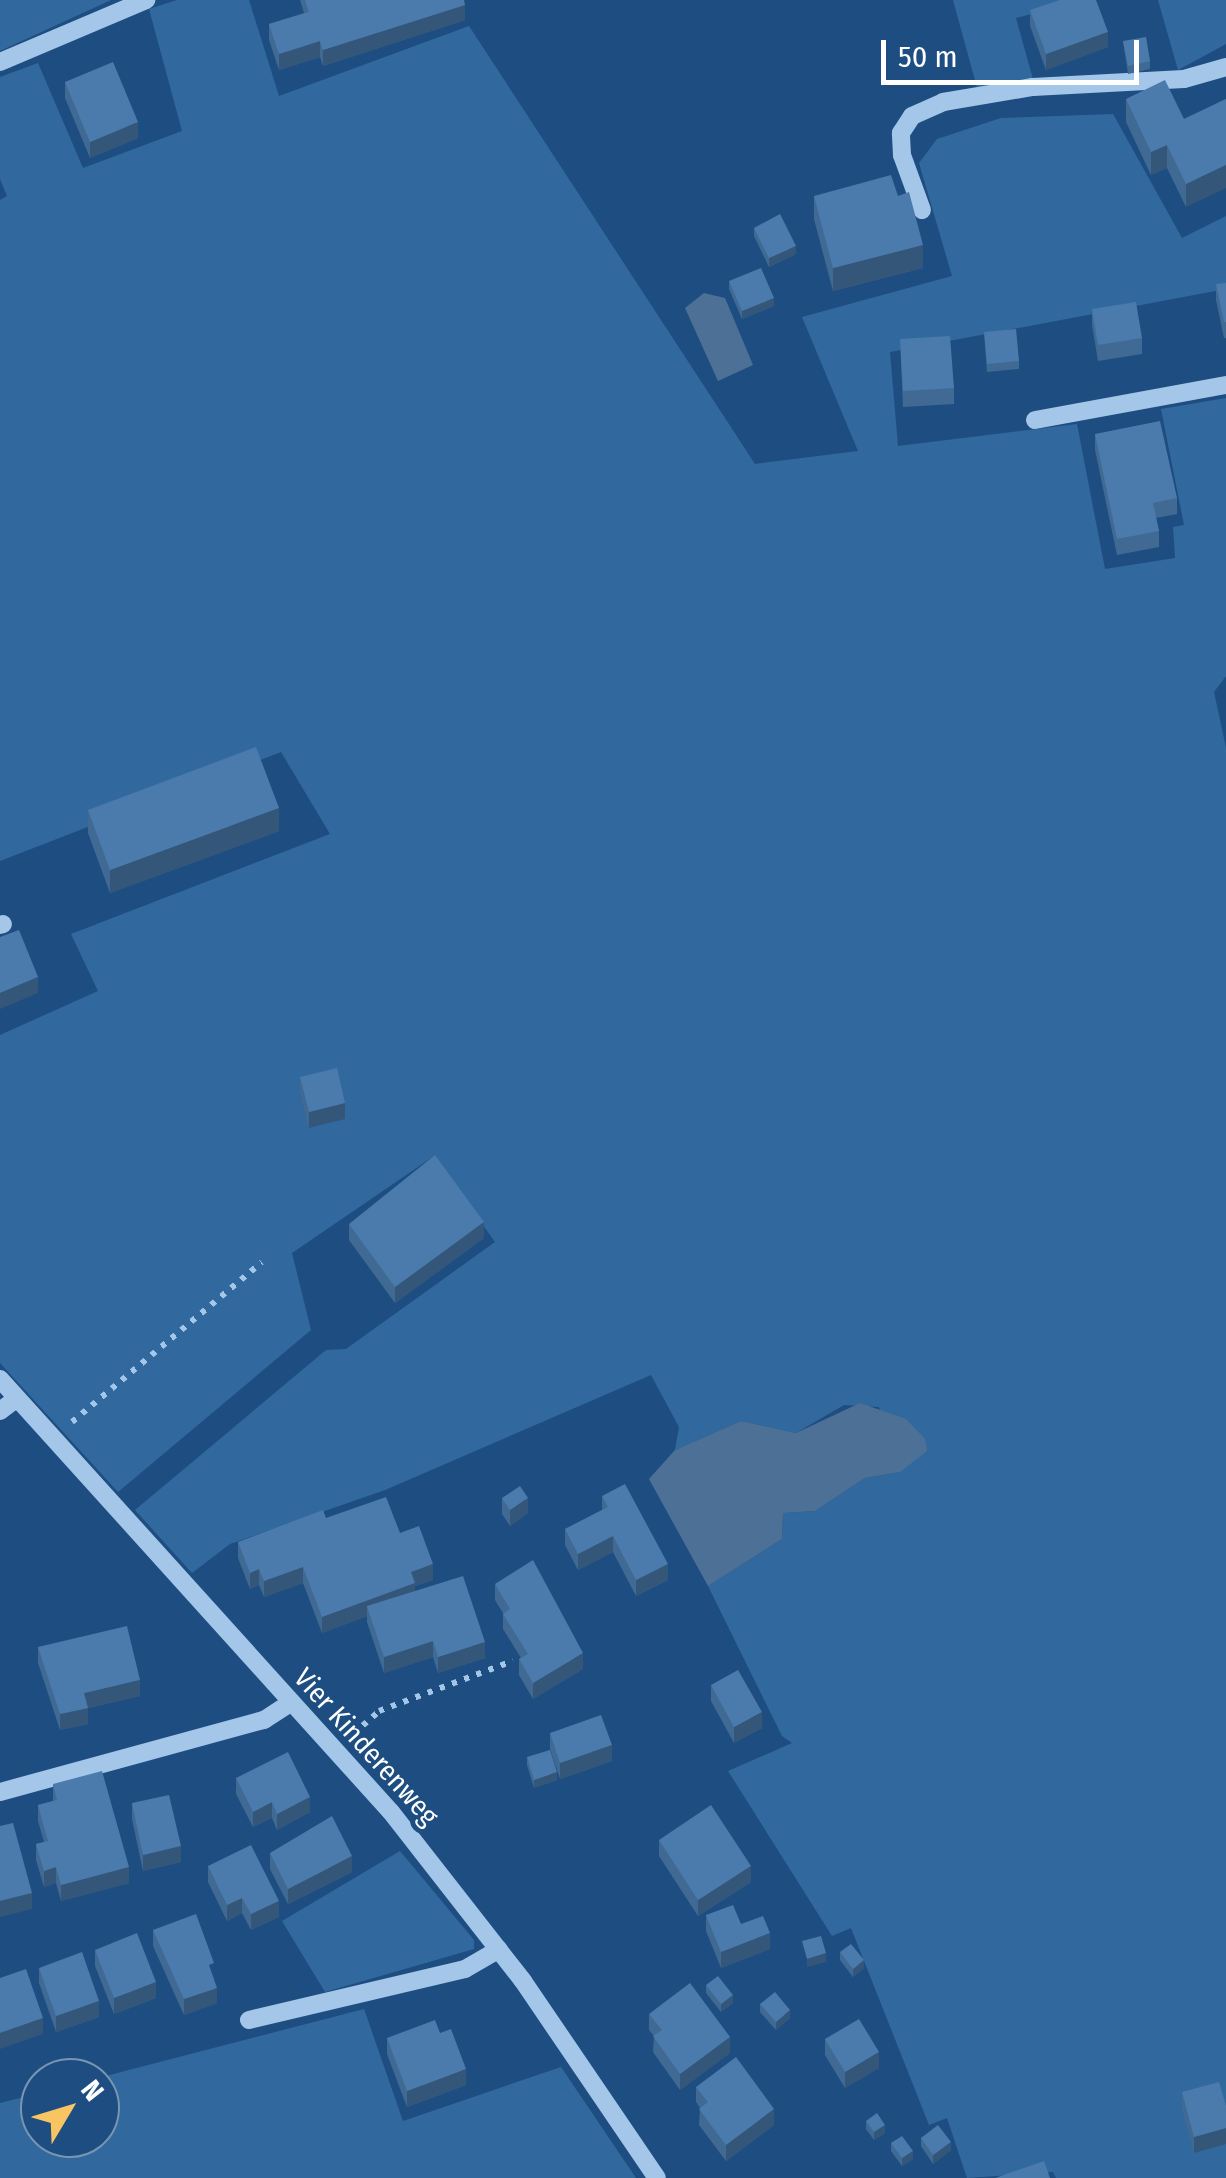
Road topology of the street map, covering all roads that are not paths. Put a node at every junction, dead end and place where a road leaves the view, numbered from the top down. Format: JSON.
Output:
{"nodes":[{"id":1,"x":146,"y":0,"type":"edge"},
{"id":2,"x":0,"y":62,"type":"edge"},
{"id":3,"x":1226,"y":67,"type":"edge"},
{"id":4,"x":922,"y":210,"type":"dead end"},
{"id":5,"x":1226,"y":385,"type":"edge"},
{"id":6,"x":1035,"y":420,"type":"dead end"},
{"id":7,"x":0,"y":1379,"type":"edge"},
{"id":8,"x":17,"y":1398,"type":"junction"},
{"id":9,"x":0,"y":1411,"type":"edge"},
{"id":10,"x":290,"y":1703,"type":"junction"},
{"id":11,"x":0,"y":1792,"type":"edge"},
{"id":12,"x":500,"y":1949,"type":"junction"},
{"id":13,"x":249,"y":2020,"type":"dead end"},
{"id":14,"x":657,"y":2178,"type":"edge"}],
"edges":[{"from":1,"to":2,"type":"street"},
{"from":3,"to":4,"type":"street"},
{"from":5,"to":6,"type":"street"},
{"from":7,"to":8,"type":"street","name":"Vier Kinderenweg"},
{"from":8,"to":9,"type":"street"},
{"from":8,"to":10,"type":"street","name":"Vier Kinderenweg"},
{"from":10,"to":11,"type":"street"},
{"from":10,"to":12,"type":"street","name":"Vier Kinderenweg"},
{"from":12,"to":13,"type":"street"},
{"from":12,"to":14,"type":"street","name":"Vier Kinderenweg"}]}
